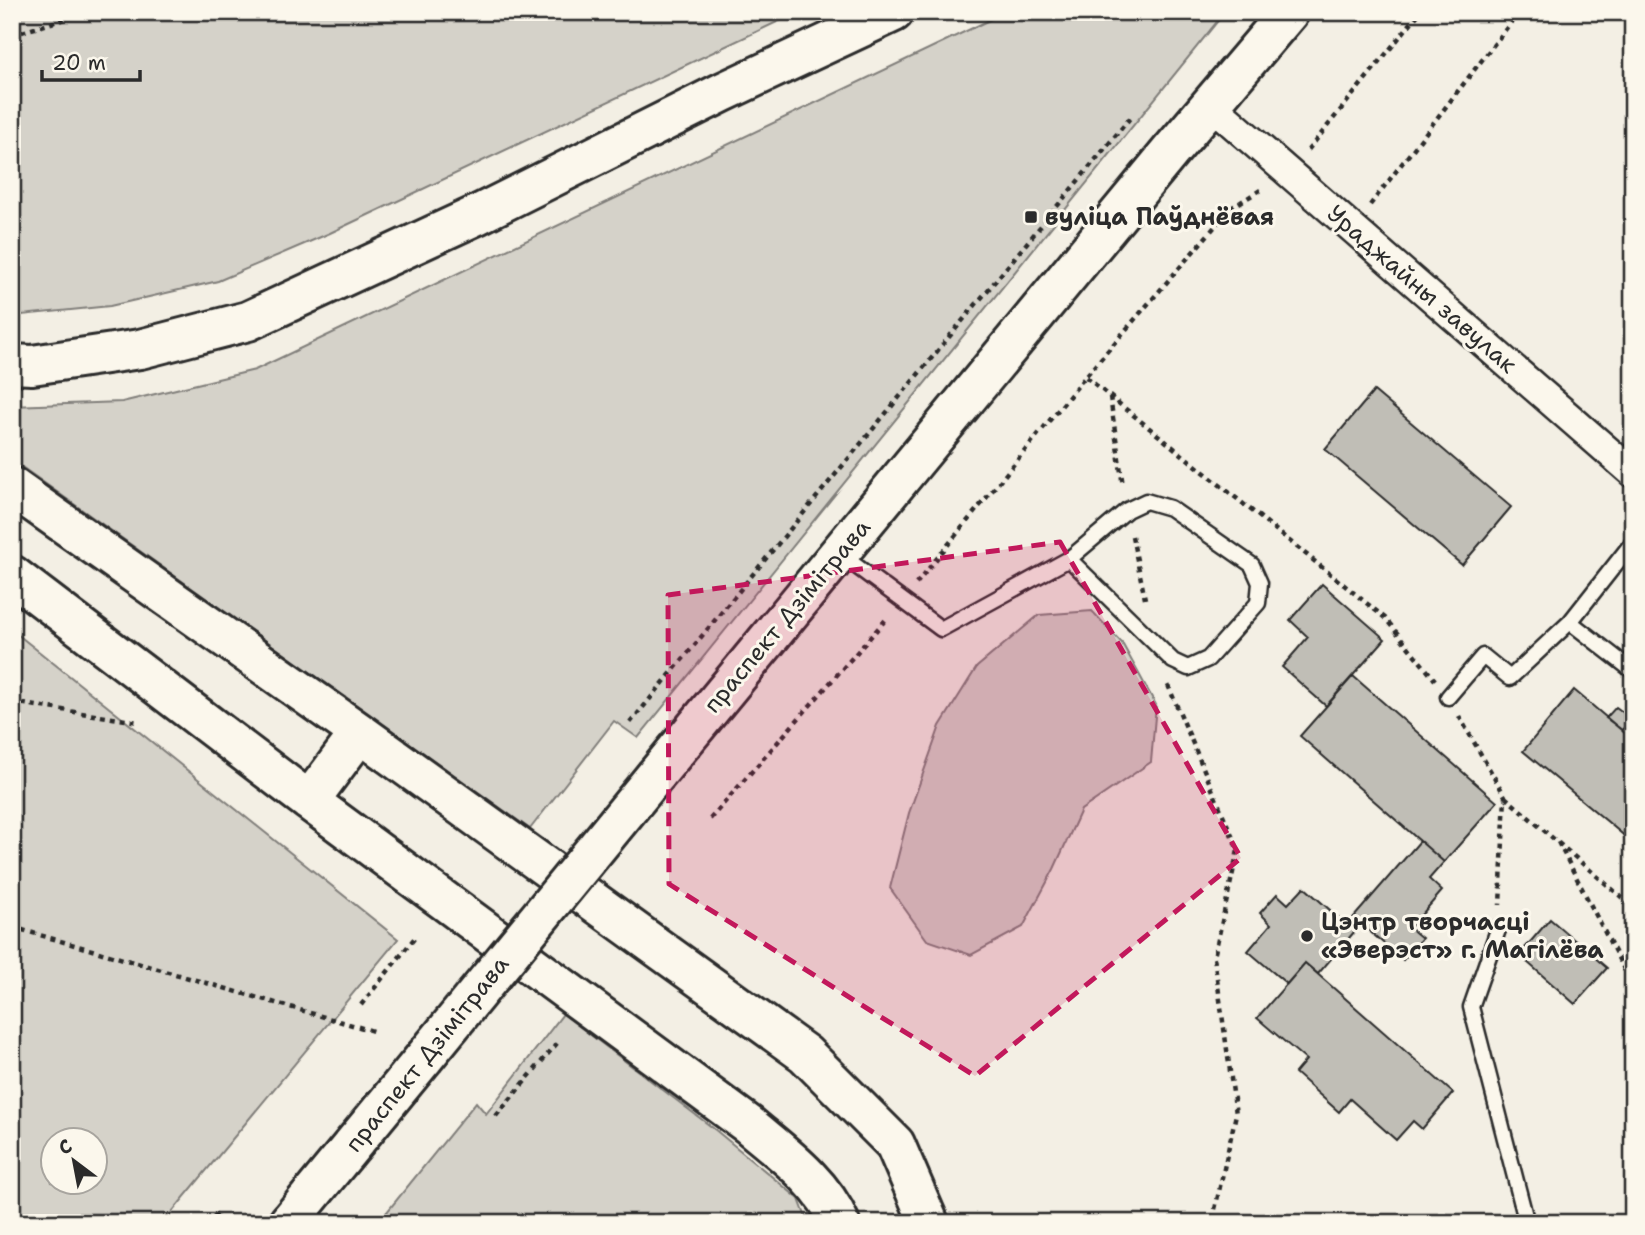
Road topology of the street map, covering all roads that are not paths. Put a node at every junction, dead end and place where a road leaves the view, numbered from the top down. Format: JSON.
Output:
{"nodes":[{"id":1,"x":894,"y":12,"type":"edge"},
{"id":2,"x":1289,"y":12,"type":"edge"},
{"id":3,"x":1210,"y":105,"type":"junction"},
{"id":4,"x":12,"y":364,"type":"edge"},
{"id":5,"x":1633,"y":473,"type":"edge"},
{"id":6,"x":12,"y":487,"type":"edge"},
{"id":7,"x":1633,"y":542,"type":"edge"},
{"id":8,"x":839,"y":553,"type":"junction"},
{"id":9,"x":1069,"y":559,"type":"junction"},
{"id":10,"x":12,"y":575,"type":"edge"},
{"id":11,"x":1570,"y":622,"type":"junction"},
{"id":12,"x":1633,"y":671,"type":"edge"},
{"id":13,"x":1448,"y":697,"type":"road end"},
{"id":14,"x":360,"y":733,"type":"junction"},
{"id":15,"x":309,"y":801,"type":"junction"},
{"id":16,"x":1499,"y":927,"type":"road end"},
{"id":17,"x":1525,"y":1216,"type":"dead end"},
{"id":18,"x":288,"y":1223,"type":"edge"},
{"id":19,"x":840,"y":1223,"type":"edge"},
{"id":20,"x":929,"y":1223,"type":"edge"}],
"edges":[{"from":1,"to":4,"type":"main road"},
{"from":2,"to":3,"type":"main road","name":"праспект Дзімітрава"},
{"from":3,"to":5,"type":"street","name":"Ураджайны завулак"},
{"from":3,"to":8,"type":"main road","name":"праспект Дзімітрава"},
{"from":6,"to":14,"type":"main road"},
{"from":7,"to":11,"type":"lane"},
{"from":8,"to":9,"type":"lane"},
{"from":8,"to":18,"type":"main road","name":"праспект Дзімітрава","bridge":true},
{"from":9,"to":9,"type":"lane"},
{"from":10,"to":15,"type":"main road"},
{"from":11,"to":12,"type":"lane"},
{"from":11,"to":13,"type":"lane"},
{"from":14,"to":15,"type":"main road"},
{"from":14,"to":20,"type":"main road"},
{"from":15,"to":19,"type":"main road"},
{"from":16,"to":17,"type":"lane"}]}
